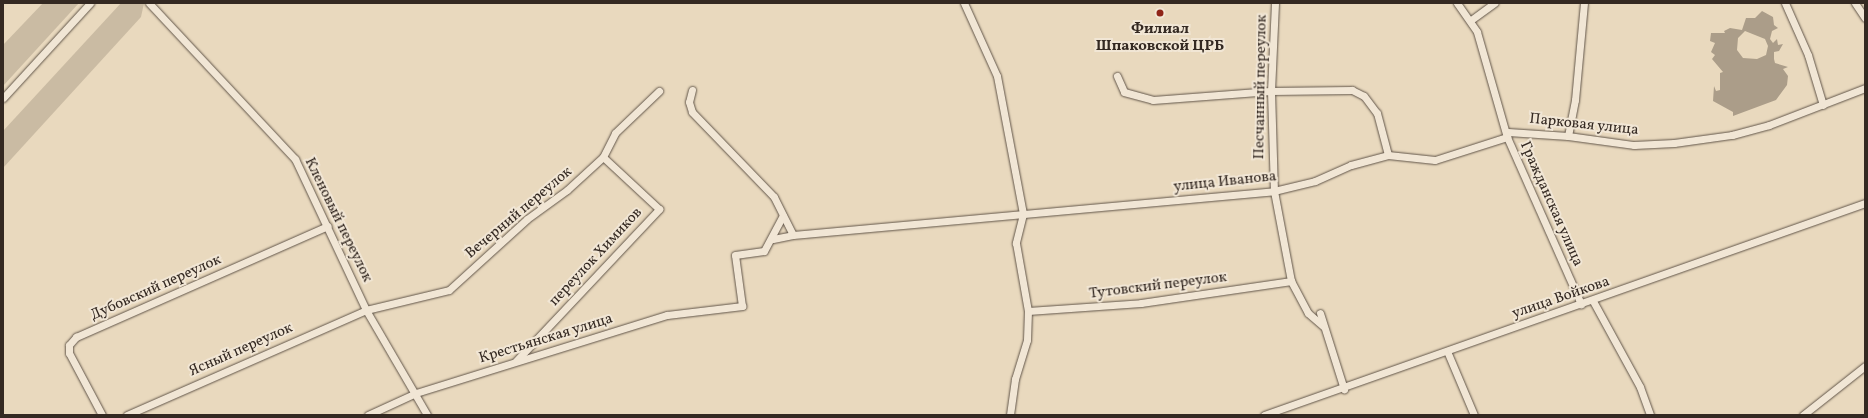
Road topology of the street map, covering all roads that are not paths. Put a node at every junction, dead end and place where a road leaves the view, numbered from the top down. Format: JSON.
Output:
{"nodes":[{"id":1,"x":90,"y":3,"type":"edge"},
{"id":2,"x":149,"y":3,"type":"edge"},
{"id":3,"x":964,"y":3,"type":"edge"},
{"id":4,"x":1275,"y":3,"type":"edge"},
{"id":5,"x":1457,"y":3,"type":"edge"},
{"id":6,"x":1494,"y":3,"type":"edge"},
{"id":7,"x":1584,"y":3,"type":"edge"},
{"id":8,"x":1785,"y":3,"type":"edge"},
{"id":9,"x":1855,"y":3,"type":"edge"},
{"id":10,"x":1865,"y":18,"type":"edge"},
{"id":11,"x":1471,"y":20,"type":"junction"},
{"id":12,"x":1116,"y":76,"type":"dead end"},
{"id":13,"x":1865,"y":88,"type":"edge"},
{"id":14,"x":692,"y":90,"type":"dead end"},
{"id":15,"x":659,"y":91,"type":"dead end"},
{"id":16,"x":1272,"y":91,"type":"junction"},
{"id":17,"x":3,"y":98,"type":"edge"},
{"id":18,"x":1823,"y":105,"type":"junction"},
{"id":19,"x":1508,"y":134,"type":"junction"},
{"id":20,"x":1568,"y":136,"type":"junction"},
{"id":21,"x":1388,"y":155,"type":"junction"},
{"id":22,"x":603,"y":157,"type":"junction"},
{"id":23,"x":1274,"y":191,"type":"junction"},
{"id":24,"x":1865,"y":203,"type":"edge"},
{"id":25,"x":1023,"y":214,"type":"junction"},
{"id":26,"x":783,"y":216,"type":"junction"},
{"id":27,"x":328,"y":226,"type":"junction"},
{"id":28,"x":793,"y":235,"type":"junction"},
{"id":29,"x":773,"y":240,"type":"junction"},
{"id":30,"x":1291,"y":281,"type":"junction"},
{"id":31,"x":1593,"y":301,"type":"junction"},
{"id":32,"x":1581,"y":304,"type":"junction"},
{"id":33,"x":366,"y":310,"type":"junction"},
{"id":34,"x":1028,"y":311,"type":"junction"},
{"id":35,"x":1320,"y":313,"type":"dead end"},
{"id":36,"x":1323,"y":326,"type":"junction"},
{"id":37,"x":1447,"y":351,"type":"junction"},
{"id":38,"x":516,"y":361,"type":"junction"},
{"id":39,"x":1865,"y":366,"type":"edge"},
{"id":40,"x":1344,"y":389,"type":"junction"},
{"id":41,"x":416,"y":393,"type":"junction"},
{"id":42,"x":102,"y":415,"type":"edge"},
{"id":43,"x":127,"y":415,"type":"edge"},
{"id":44,"x":368,"y":415,"type":"edge"},
{"id":45,"x":427,"y":415,"type":"edge"},
{"id":46,"x":1010,"y":415,"type":"edge"},
{"id":47,"x":1264,"y":415,"type":"edge"},
{"id":48,"x":1474,"y":415,"type":"edge"},
{"id":49,"x":1650,"y":415,"type":"edge"},
{"id":50,"x":1803,"y":415,"type":"edge"}],
"edges":[{"from":1,"to":17,"type":"street"},
{"from":2,"to":27,"type":"street","name":"Кленовый переулок"},
{"from":3,"to":25,"type":"street"},
{"from":4,"to":16,"type":"street","name":"Песчанный переулок"},
{"from":5,"to":11,"type":"street","name":"Гражданская улица"},
{"from":6,"to":11,"type":"street"},
{"from":7,"to":20,"type":"street"},
{"from":8,"to":18,"type":"street"},
{"from":9,"to":10,"type":"street"},
{"from":11,"to":19,"type":"street","name":"Гражданская улица"},
{"from":12,"to":16,"type":"street"},
{"from":13,"to":18,"type":"street","name":"Парковая улица"},
{"from":14,"to":26,"type":"street"},
{"from":15,"to":22,"type":"street","name":"Вечерний переулок"},
{"from":16,"to":21,"type":"street"},
{"from":16,"to":23,"type":"street","name":"Песчанный переулок"},
{"from":18,"to":20,"type":"street","name":"Парковая улица"},
{"from":19,"to":20,"type":"street","name":"Парковая улица"},
{"from":19,"to":21,"type":"street","name":"улица Иванова"},
{"from":19,"to":32,"type":"street","name":"Гражданская улица"},
{"from":21,"to":23,"type":"street","name":"улица Иванова"},
{"from":22,"to":33,"type":"street","name":"Вечерний переулок"},
{"from":22,"to":38,"type":"street","name":"переулок Химиков"},
{"from":23,"to":25,"type":"street","name":"улица Иванова"},
{"from":23,"to":30,"type":"street","name":"Песчанный переулок"},
{"from":24,"to":31,"type":"street","name":"улица Войкова"},
{"from":25,"to":28,"type":"street","name":"улица Иванова"},
{"from":25,"to":34,"type":"street"},
{"from":26,"to":28,"type":"street"},
{"from":26,"to":29,"type":"street"},
{"from":27,"to":33,"type":"street","name":"Кленовый переулок"},
{"from":27,"to":42,"type":"street","name":"Дубовский переулок"},
{"from":28,"to":29,"type":"street","name":"улица Иванова"},
{"from":29,"to":38,"type":"street","name":"Крестьянская улица"},
{"from":30,"to":34,"type":"street","name":"Тутовский переулок"},
{"from":30,"to":36,"type":"street","name":"Песчанный переулок"},
{"from":31,"to":32,"type":"street","name":"улица Войкова"},
{"from":31,"to":49,"type":"street"},
{"from":32,"to":37,"type":"street","name":"улица Войкова"},
{"from":33,"to":41,"type":"street","name":"Кленовый переулок"},
{"from":33,"to":43,"type":"street","name":"Ясный переулок"},
{"from":34,"to":46,"type":"street"},
{"from":35,"to":36,"type":"street"},
{"from":36,"to":40,"type":"street"},
{"from":37,"to":40,"type":"street","name":"улица Войкова"},
{"from":37,"to":48,"type":"street"},
{"from":38,"to":41,"type":"street","name":"Крестьянская улица"},
{"from":39,"to":50,"type":"street"},
{"from":40,"to":47,"type":"street","name":"улица Войкова"},
{"from":41,"to":44,"type":"street","name":"Крестьянская улица"},
{"from":41,"to":45,"type":"street","name":"Кленовый переулок"}]}
